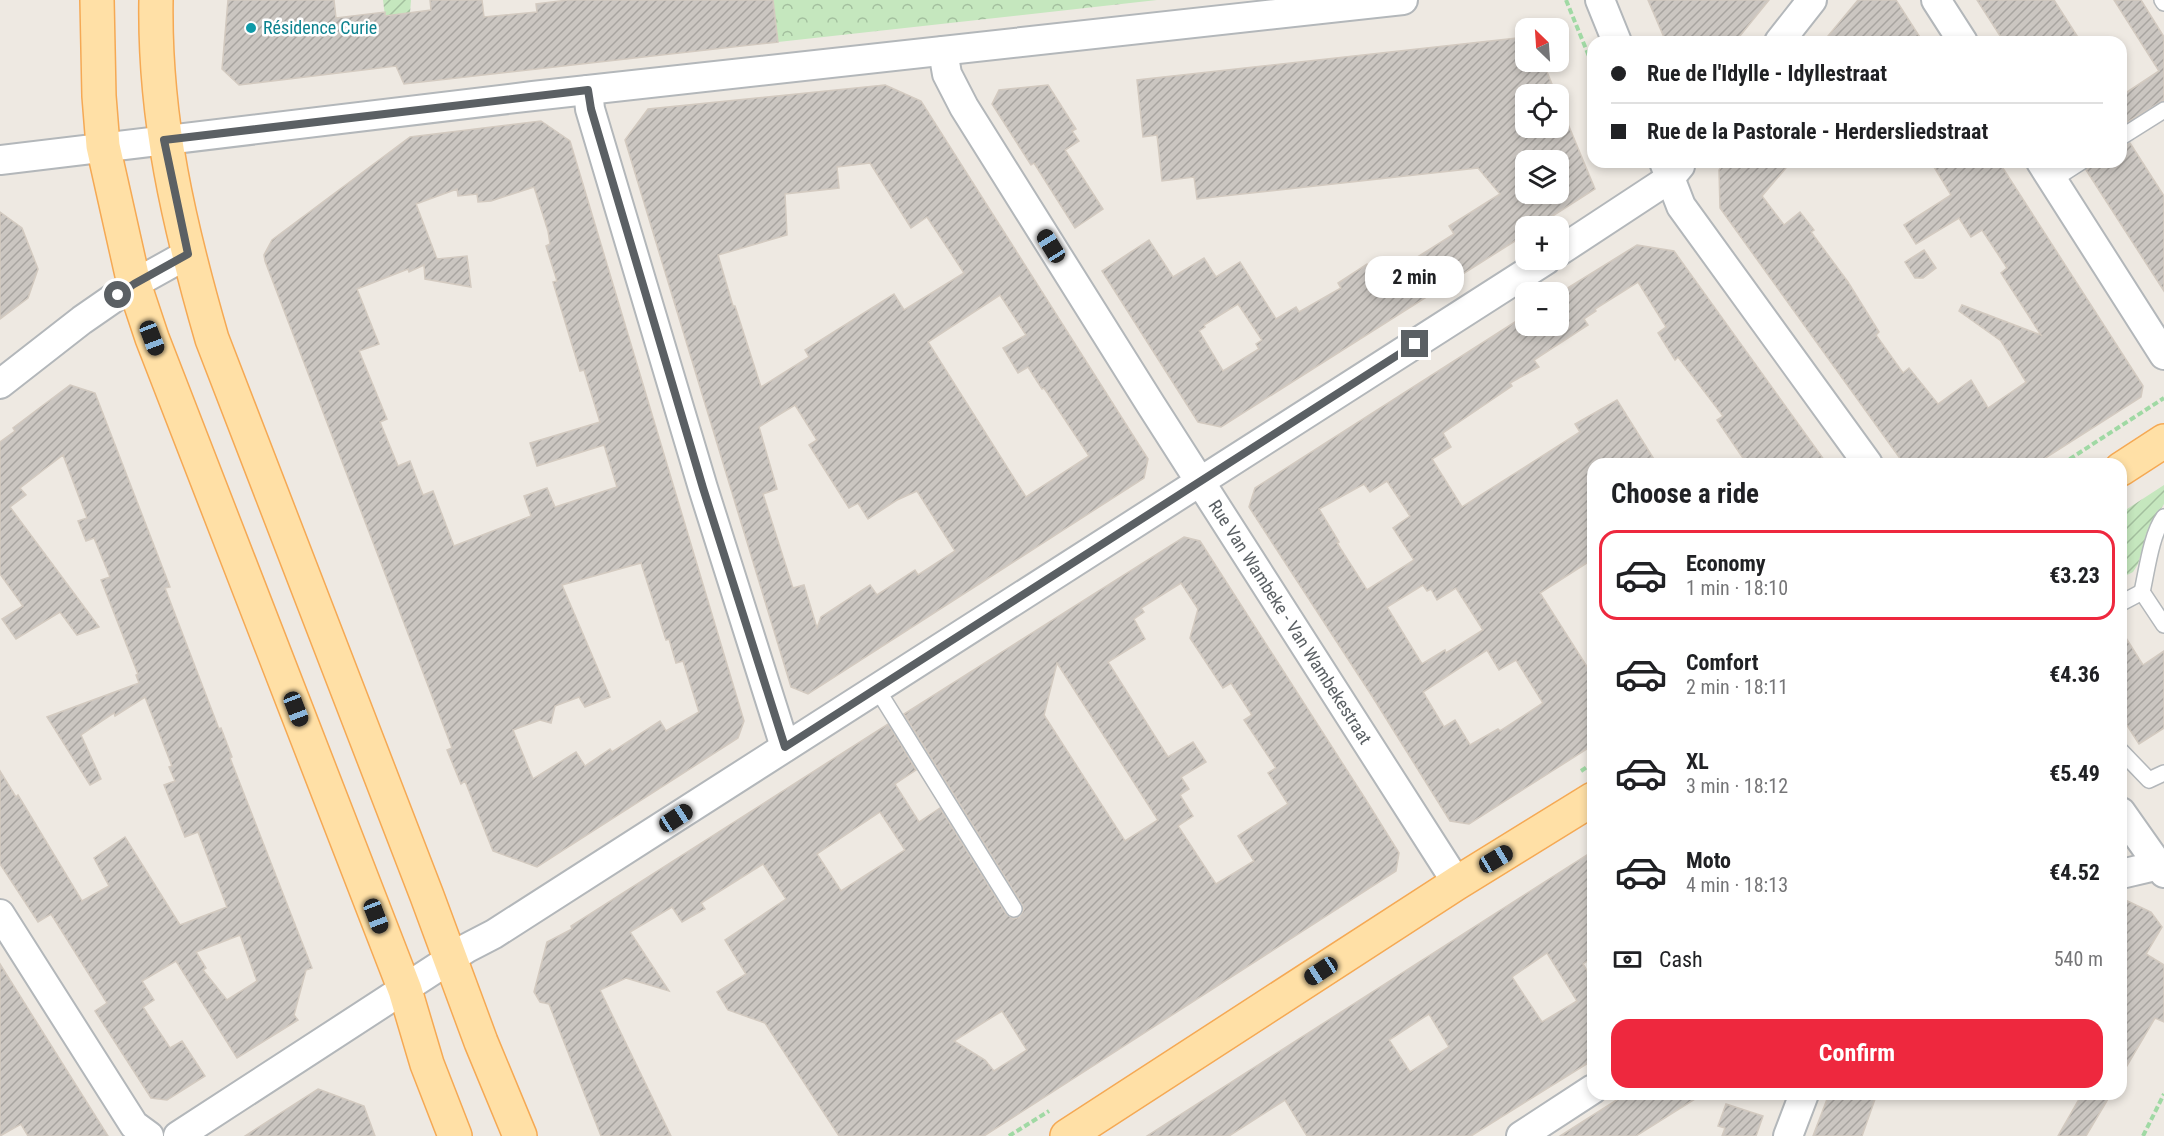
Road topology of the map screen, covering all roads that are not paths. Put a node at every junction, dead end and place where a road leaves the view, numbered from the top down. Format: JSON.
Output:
{"nodes":[{"id":1,"x":97,"y":0,"type":"edge"},
{"id":2,"x":156,"y":0,"type":"edge"},
{"id":3,"x":1403,"y":0,"type":"edge"},
{"id":4,"x":1600,"y":0,"type":"edge"},
{"id":5,"x":1812,"y":0,"type":"edge"},
{"id":6,"x":1936,"y":0,"type":"edge"},
{"id":7,"x":1615,"y":36,"type":"edge"},
{"id":8,"x":1784,"y":36,"type":"edge"},
{"id":9,"x":1959,"y":36,"type":"edge"},
{"id":10,"x":943,"y":51,"type":"junction"},
{"id":11,"x":588,"y":90,"type":"junction"},
{"id":12,"x":2164,"y":110,"type":"edge"},
{"id":13,"x":2127,"y":133,"type":"edge"},
{"id":14,"x":164,"y":140,"type":"junction"},
{"id":15,"x":103,"y":147,"type":"junction"},
{"id":16,"x":0,"y":160,"type":"edge"},
{"id":17,"x":1672,"y":168,"type":"edge"},
{"id":18,"x":2047,"y":171,"type":"edge"},
{"id":19,"x":1569,"y":244,"type":"edge"},
{"id":20,"x":188,"y":254,"type":"junction"},
{"id":21,"x":1530,"y":270,"type":"edge"},
{"id":22,"x":134,"y":284,"type":"junction"},
{"id":23,"x":2164,"y":355,"type":"edge"},
{"id":24,"x":0,"y":384,"type":"edge"},
{"id":25,"x":2164,"y":441,"type":"edge"},
{"id":26,"x":1864,"y":458,"type":"edge"},
{"id":27,"x":2127,"y":465,"type":"edge"},
{"id":28,"x":1201,"y":482,"type":"junction"},
{"id":29,"x":2164,"y":517,"type":"edge"},
{"id":30,"x":2142,"y":592,"type":"junction"},
{"id":31,"x":2127,"y":600,"type":"edge"},
{"id":32,"x":2164,"y":625,"type":"edge"},
{"id":33,"x":877,"y":689,"type":"junction"},
{"id":34,"x":785,"y":747,"type":"junction"},
{"id":35,"x":2127,"y":756,"type":"edge"},
{"id":36,"x":2164,"y":773,"type":"edge"},
{"id":37,"x":1587,"y":803,"type":"edge"},
{"id":38,"x":2127,"y":820,"type":"edge"},
{"id":39,"x":2162,"y":867,"type":"edge"},
{"id":40,"x":2127,"y":873,"type":"edge"},
{"id":41,"x":1457,"y":883,"type":"junction"},
{"id":42,"x":1014,"y":909,"type":"dead end"},
{"id":43,"x":0,"y":914,"type":"edge"},
{"id":44,"x":451,"y":959,"type":"junction"},
{"id":45,"x":405,"y":990,"type":"junction"},
{"id":46,"x":1587,"y":1093,"type":"edge"},
{"id":47,"x":1802,"y":1100,"type":"edge"},
{"id":48,"x":149,"y":1136,"type":"edge"},
{"id":49,"x":178,"y":1136,"type":"edge"},
{"id":50,"x":454,"y":1136,"type":"edge"},
{"id":51,"x":520,"y":1136,"type":"edge"},
{"id":52,"x":1067,"y":1136,"type":"edge"},
{"id":53,"x":1521,"y":1136,"type":"edge"},
{"id":54,"x":1788,"y":1136,"type":"edge"}],
"edges":[{"from":1,"to":15,"type":"main road"},
{"from":2,"to":14,"type":"main road"},
{"from":3,"to":10,"type":"street"},
{"from":4,"to":7,"type":"street"},
{"from":5,"to":8,"type":"street"},
{"from":6,"to":9,"type":"street"},
{"from":10,"to":11,"type":"street"},
{"from":10,"to":28,"type":"street","name":"Rue Van Wambeke - Van Wambekestraat"},
{"from":11,"to":14,"type":"street"},
{"from":11,"to":34,"type":"street"},
{"from":12,"to":13,"type":"lane"},
{"from":14,"to":15,"type":"street"},
{"from":14,"to":20,"type":"main road"},
{"from":15,"to":16,"type":"street"},
{"from":15,"to":22,"type":"main road"},
{"from":17,"to":19,"type":"street"},
{"from":17,"to":26,"type":"street"},
{"from":18,"to":23,"type":"street"},
{"from":20,"to":22,"type":"street"},
{"from":20,"to":44,"type":"main road"},
{"from":21,"to":28,"type":"street"},
{"from":22,"to":24,"type":"street"},
{"from":22,"to":45,"type":"main road"},
{"from":25,"to":27,"type":"main road"},
{"from":28,"to":33,"type":"street"},
{"from":28,"to":41,"type":"street","name":"Rue Van Wambeke - Van Wambekestraat"},
{"from":29,"to":30,"type":"lane"},
{"from":30,"to":31,"type":"lane"},
{"from":30,"to":32,"type":"lane"},
{"from":33,"to":34,"type":"street"},
{"from":33,"to":42,"type":"lane"},
{"from":34,"to":44,"type":"street"},
{"from":35,"to":36,"type":"lane"},
{"from":37,"to":41,"type":"main road"},
{"from":38,"to":39,"type":"street"},
{"from":39,"to":40,"type":"street"},
{"from":41,"to":52,"type":"main road"},
{"from":43,"to":48,"type":"street"},
{"from":44,"to":45,"type":"street"},
{"from":44,"to":51,"type":"main road"},
{"from":45,"to":49,"type":"street"},
{"from":45,"to":50,"type":"main road"},
{"from":46,"to":53,"type":"street"},
{"from":47,"to":54,"type":"street"}]}
